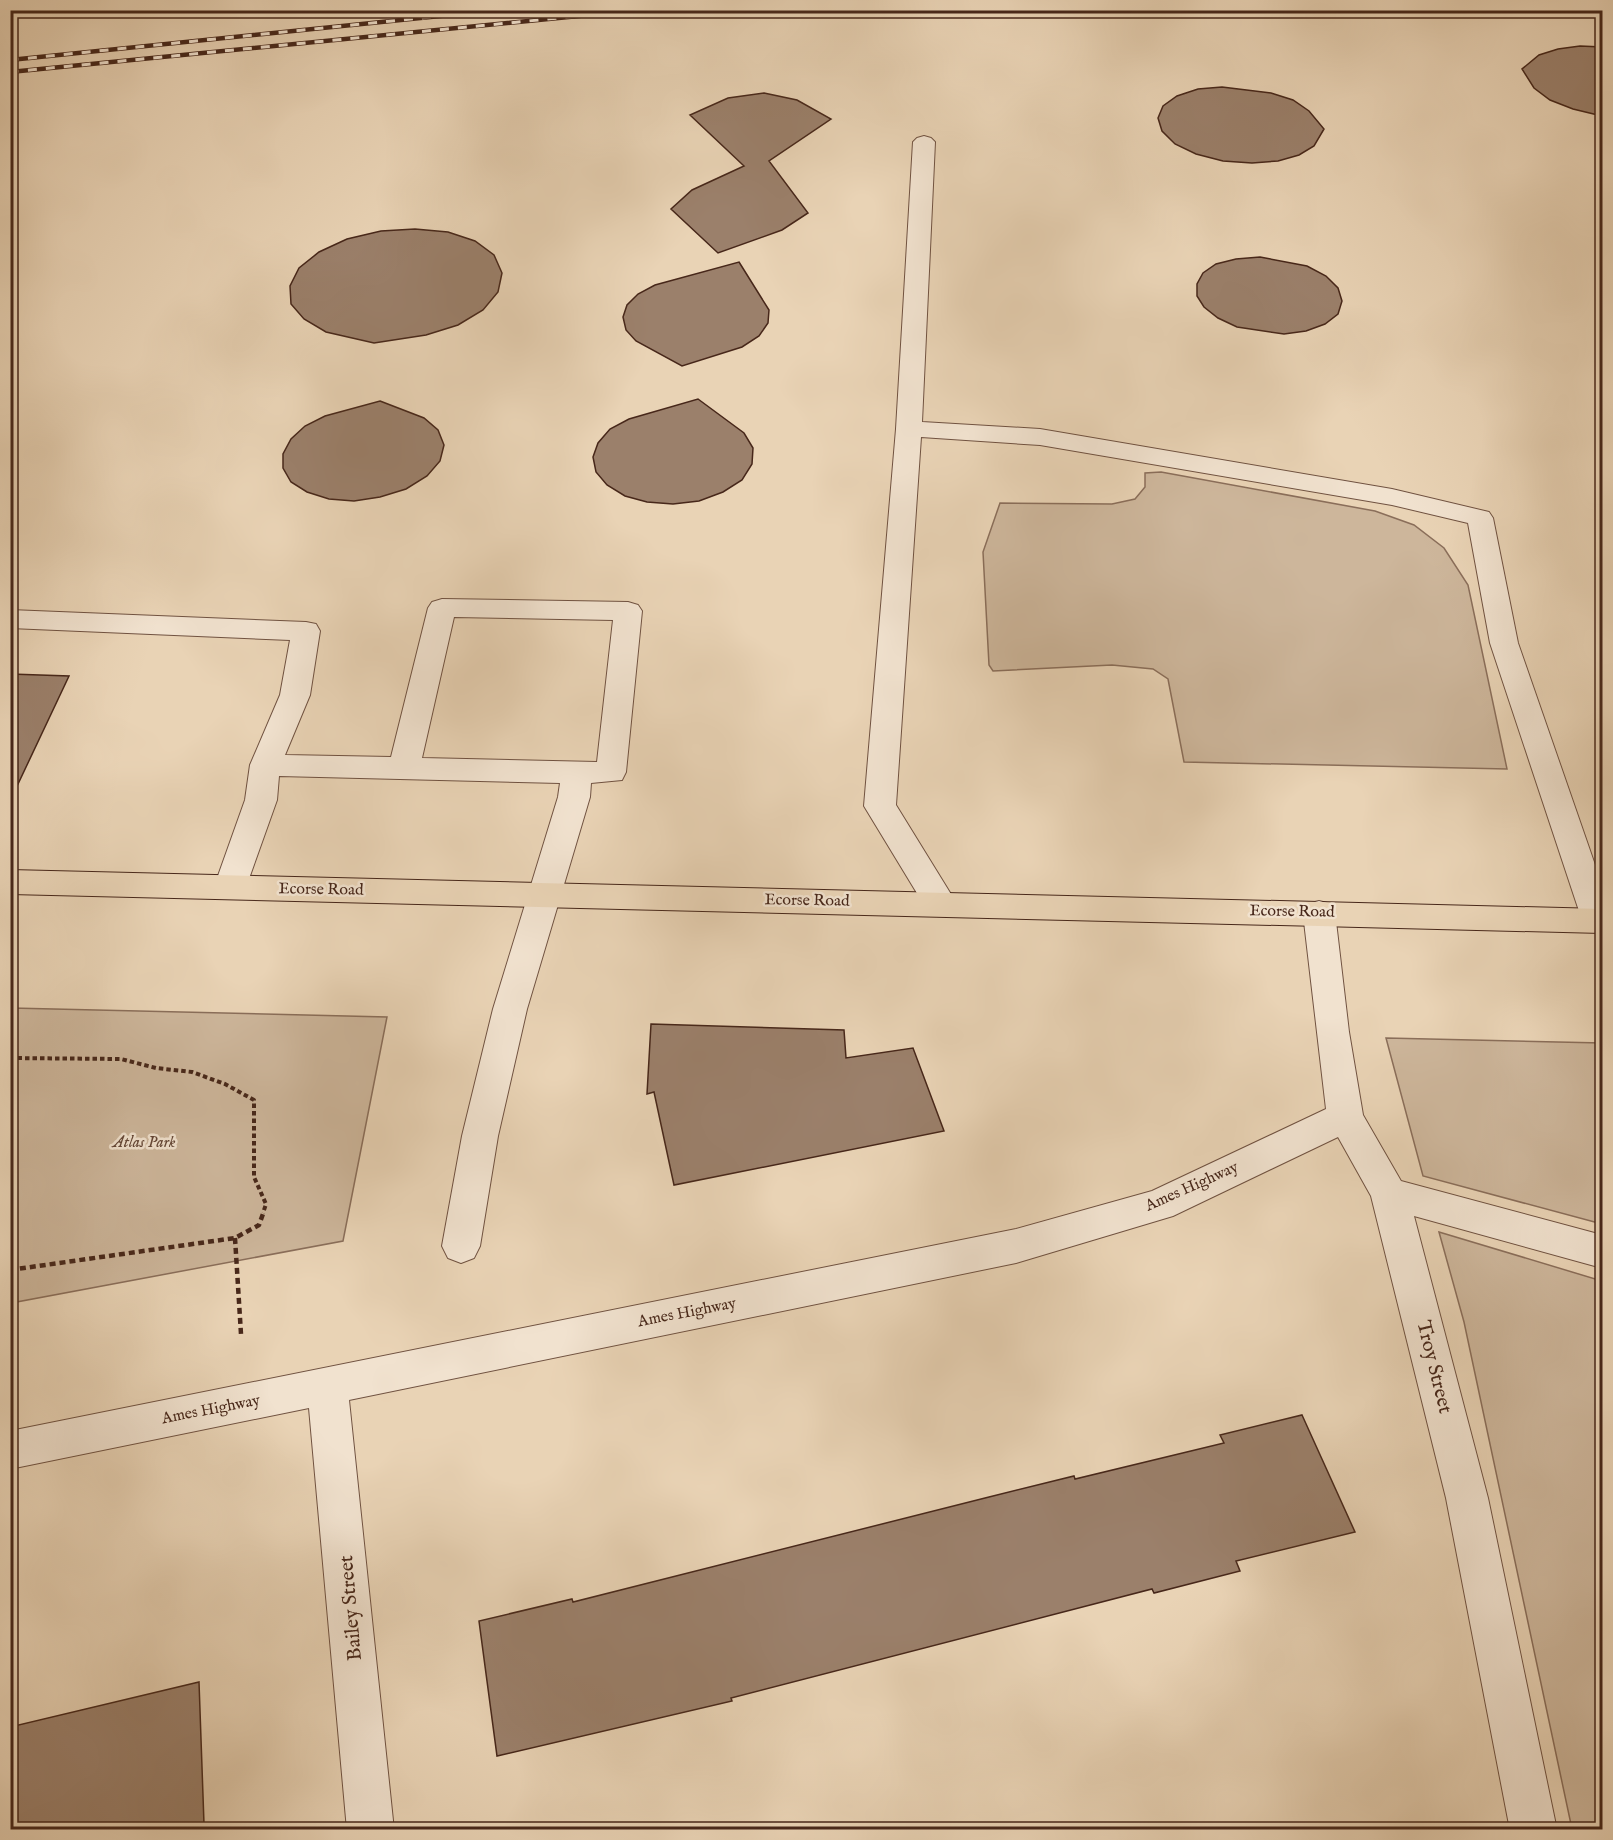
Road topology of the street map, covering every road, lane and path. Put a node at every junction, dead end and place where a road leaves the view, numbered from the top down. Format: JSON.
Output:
{"nodes":[{"id":1,"x":924,"y":142,"type":"dead end"},
{"id":2,"x":909,"y":429,"type":"junction"},
{"id":3,"x":10,"y":619,"type":"edge"},
{"id":4,"x":265,"y":765,"type":"junction"},
{"id":5,"x":405,"y":768,"type":"junction"},
{"id":6,"x":578,"y":773,"type":"junction"},
{"id":7,"x":10,"y":882,"type":"edge"},
{"id":8,"x":230,"y":888,"type":"junction"},
{"id":9,"x":543,"y":895,"type":"junction"},
{"id":10,"x":941,"y":904,"type":"junction"},
{"id":11,"x":1319,"y":912,"type":"junction"},
{"id":12,"x":1600,"y":920,"type":"edge"},
{"id":13,"x":10,"y":1058,"type":"edge"},
{"id":14,"x":1345,"y":1117,"type":"junction"},
{"id":15,"x":1389,"y":1193,"type":"junction"},
{"id":16,"x":235,"y":1238,"type":"junction"},
{"id":17,"x":461,"y":1246,"type":"dead end"},
{"id":18,"x":1602,"y":1251,"type":"edge"},
{"id":19,"x":10,"y":1270,"type":"edge"},
{"id":20,"x":241,"y":1334,"type":"dead end"},
{"id":21,"x":327,"y":1386,"type":"junction"},
{"id":22,"x":10,"y":1450,"type":"edge"},
{"id":23,"x":371,"y":1830,"type":"edge"},
{"id":24,"x":1534,"y":1830,"type":"edge"}],
"edges":[{"from":1,"to":2,"type":"street"},
{"from":2,"to":10,"type":"street"},
{"from":2,"to":12,"type":"street"},
{"from":3,"to":4,"type":"street"},
{"from":4,"to":5,"type":"street"},
{"from":4,"to":8,"type":"street"},
{"from":5,"to":6,"type":"street"},
{"from":5,"to":6,"type":"street"},
{"from":6,"to":9,"type":"street"},
{"from":7,"to":8,"type":"main road","name":"Ecorse Road"},
{"from":8,"to":9,"type":"main road","name":"Ecorse Road"},
{"from":9,"to":10,"type":"main road","name":"Ecorse Road"},
{"from":9,"to":17,"type":"street"},
{"from":10,"to":11,"type":"main road","name":"Ecorse Road"},
{"from":11,"to":12,"type":"main road","name":"Ecorse Road"},
{"from":11,"to":14,"type":"street","name":"Troy Street"},
{"from":13,"to":16,"type":"path"},
{"from":14,"to":15,"type":"street","name":"Troy Street"},
{"from":14,"to":21,"type":"street","name":"Ames Highway"},
{"from":15,"to":18,"type":"street"},
{"from":15,"to":24,"type":"street","name":"Troy Street"},
{"from":16,"to":19,"type":"path"},
{"from":16,"to":20,"type":"path"},
{"from":21,"to":22,"type":"street","name":"Ames Highway"},
{"from":21,"to":23,"type":"street","name":"Bailey Street"}]}
